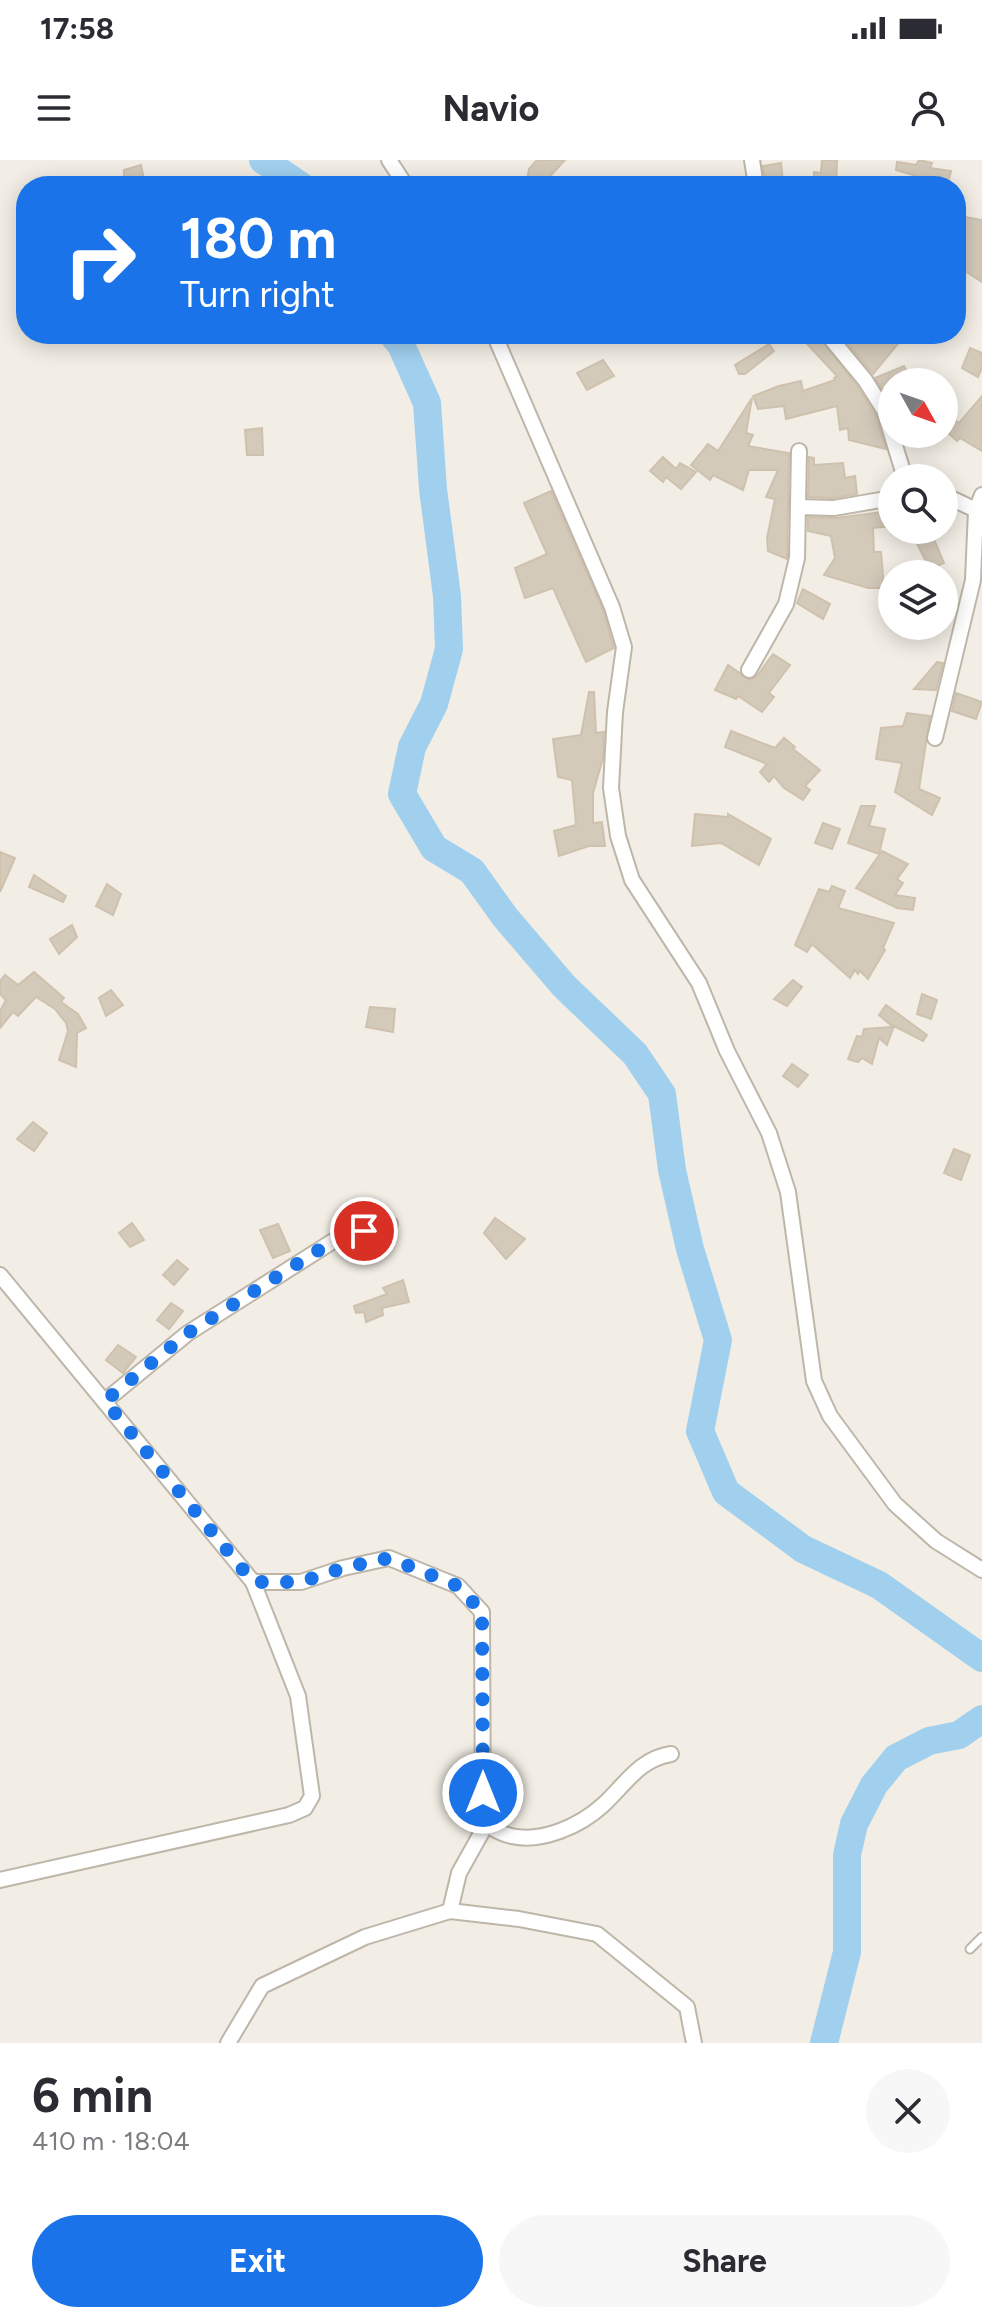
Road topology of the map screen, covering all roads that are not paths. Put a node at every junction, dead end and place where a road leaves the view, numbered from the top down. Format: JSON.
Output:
{"nodes":[{"id":1,"x":498,"y":344,"type":"edge"},
{"id":2,"x":835,"y":344,"type":"edge"},
{"id":3,"x":799,"y":451,"type":"dead end"},
{"id":4,"x":901,"y":464,"type":"edge"},
{"id":5,"x":982,"y":495,"type":"edge"},
{"id":6,"x":878,"y":500,"type":"edge"},
{"id":7,"x":958,"y":502,"type":"edge"},
{"id":8,"x":798,"y":507,"type":"junction"},
{"id":9,"x":976,"y":510,"type":"junction"},
{"id":10,"x":749,"y":670,"type":"dead end"},
{"id":11,"x":935,"y":738,"type":"dead end"},
{"id":12,"x":390,"y":1224,"type":"dead end"},
{"id":13,"x":0,"y":1275,"type":"edge"},
{"id":14,"x":105,"y":1401,"type":"junction"},
{"id":15,"x":982,"y":1570,"type":"edge"},
{"id":16,"x":253,"y":1582,"type":"junction"},
{"id":17,"x":671,"y":1754,"type":"dead end"},
{"id":18,"x":483,"y":1823,"type":"junction"},
{"id":19,"x":0,"y":1880,"type":"edge"},
{"id":20,"x":450,"y":1911,"type":"junction"},
{"id":21,"x":982,"y":1937,"type":"edge"},
{"id":22,"x":970,"y":1949,"type":"dead end"},
{"id":23,"x":228,"y":2043,"type":"edge"},
{"id":24,"x":694,"y":2043,"type":"edge"}],
"edges":[{"from":1,"to":15,"type":"street"},
{"from":2,"to":4,"type":"street"},
{"from":3,"to":8,"type":"street"},
{"from":5,"to":9,"type":"street"},
{"from":6,"to":8,"type":"street"},
{"from":7,"to":9,"type":"street"},
{"from":8,"to":10,"type":"street"},
{"from":9,"to":11,"type":"street"},
{"from":12,"to":14,"type":"street"},
{"from":13,"to":14,"type":"street"},
{"from":14,"to":16,"type":"street"},
{"from":16,"to":18,"type":"street"},
{"from":16,"to":19,"type":"street"},
{"from":17,"to":18,"type":"street"},
{"from":18,"to":20,"type":"street"},
{"from":20,"to":23,"type":"street"},
{"from":20,"to":24,"type":"street"},
{"from":21,"to":22,"type":"lane"}]}
